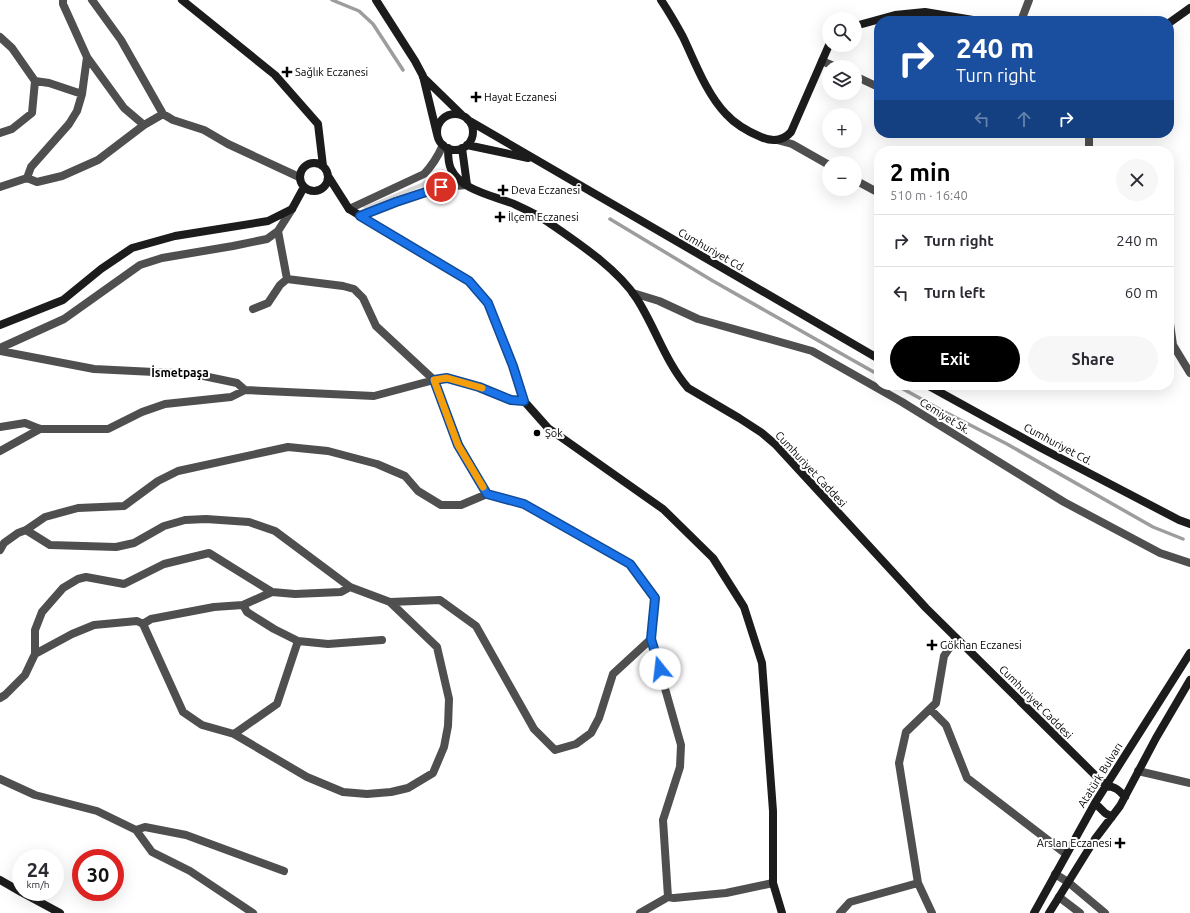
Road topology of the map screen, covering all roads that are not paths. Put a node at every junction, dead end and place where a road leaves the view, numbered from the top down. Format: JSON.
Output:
{"nodes":[{"id":1,"x":63,"y":0,"type":"edge"},
{"id":2,"x":92,"y":0,"type":"edge"},
{"id":3,"x":182,"y":0,"type":"edge"},
{"id":4,"x":376,"y":0,"type":"edge"},
{"id":5,"x":661,"y":0,"type":"edge"},
{"id":6,"x":1029,"y":0,"type":"edge"},
{"id":7,"x":1190,"y":8,"type":"edge"},
{"id":8,"x":891,"y":16,"type":"edge"},
{"id":9,"x":949,"y":16,"type":"edge"},
{"id":10,"x":1023,"y":16,"type":"edge"},
{"id":11,"x":1174,"y":19,"type":"edge"},
{"id":12,"x":874,"y":21,"type":"edge"},
{"id":13,"x":862,"y":24,"type":"edge"},
{"id":14,"x":0,"y":37,"type":"edge"},
{"id":15,"x":87,"y":57,"type":"junction"},
{"id":16,"x":822,"y":61,"type":"edge"},
{"id":17,"x":423,"y":76,"type":"junction"},
{"id":18,"x":862,"y":79,"type":"edge"},
{"id":19,"x":35,"y":81,"type":"junction"},
{"id":20,"x":874,"y":85,"type":"edge"},
{"id":21,"x":82,"y":94,"type":"junction"},
{"id":22,"x":163,"y":114,"type":"junction"},
{"id":23,"x":466,"y":118,"type":"junction"},
{"id":24,"x":144,"y":125,"type":"junction"},
{"id":25,"x":0,"y":133,"type":"edge"},
{"id":26,"x":437,"y":134,"type":"junction"},
{"id":27,"x":777,"y":140,"type":"junction"},
{"id":28,"x":445,"y":146,"type":"junction"},
{"id":29,"x":464,"y":147,"type":"junction"},
{"id":30,"x":534,"y":159,"type":"junction"},
{"id":31,"x":822,"y":161,"type":"edge"},
{"id":32,"x":323,"y":166,"type":"junction"},
{"id":33,"x":328,"y":176,"type":"junction"},
{"id":34,"x":299,"y":177,"type":"junction"},
{"id":35,"x":27,"y":178,"type":"junction"},
{"id":36,"x":862,"y":184,"type":"edge"},
{"id":37,"x":467,"y":185,"type":"junction"},
{"id":38,"x":304,"y":187,"type":"junction"},
{"id":39,"x":0,"y":188,"type":"edge"},
{"id":40,"x":874,"y":190,"type":"edge"},
{"id":41,"x":292,"y":209,"type":"junction"},
{"id":42,"x":349,"y":209,"type":"junction"},
{"id":43,"x":360,"y":216,"type":"junction"},
{"id":44,"x":278,"y":231,"type":"junction"},
{"id":45,"x":287,"y":279,"type":"junction"},
{"id":46,"x":633,"y":293,"type":"junction"},
{"id":47,"x":253,"y":309,"type":"dead end"},
{"id":48,"x":0,"y":325,"type":"edge"},
{"id":49,"x":1174,"y":349,"type":"edge"},
{"id":50,"x":0,"y":350,"type":"edge"},
{"id":51,"x":874,"y":356,"type":"edge"},
{"id":52,"x":1190,"y":373,"type":"edge"},
{"id":53,"x":434,"y":380,"type":"junction"},
{"id":54,"x":874,"y":386,"type":"edge"},
{"id":55,"x":245,"y":390,"type":"junction"},
{"id":56,"x":881,"y":390,"type":"edge"},
{"id":57,"x":936,"y":390,"type":"edge"},
{"id":58,"x":524,"y":401,"type":"junction"},
{"id":59,"x":0,"y":427,"type":"edge"},
{"id":60,"x":40,"y":429,"type":"junction"},
{"id":61,"x":0,"y":451,"type":"edge"},
{"id":62,"x":487,"y":494,"type":"junction"},
{"id":63,"x":1179,"y":520,"type":"junction"},
{"id":64,"x":1190,"y":520,"type":"edge"},
{"id":65,"x":1190,"y":524,"type":"edge"},
{"id":66,"x":26,"y":530,"type":"junction"},
{"id":67,"x":1190,"y":530,"type":"edge"},
{"id":68,"x":0,"y":550,"type":"edge"},
{"id":69,"x":1190,"y":563,"type":"edge"},
{"id":70,"x":350,"y":587,"type":"junction"},
{"id":71,"x":272,"y":592,"type":"junction"},
{"id":72,"x":390,"y":602,"type":"junction"},
{"id":73,"x":243,"y":604,"type":"junction"},
{"id":74,"x":143,"y":624,"type":"junction"},
{"id":75,"x":956,"y":638,"type":"junction"},
{"id":76,"x":651,"y":639,"type":"junction"},
{"id":77,"x":382,"y":640,"type":"dead end"},
{"id":78,"x":298,"y":641,"type":"junction"},
{"id":79,"x":1190,"y":652,"type":"edge"},
{"id":80,"x":35,"y":654,"type":"junction"},
{"id":81,"x":1190,"y":680,"type":"edge"},
{"id":82,"x":0,"y":698,"type":"edge"},
{"id":83,"x":930,"y":709,"type":"junction"},
{"id":84,"x":234,"y":734,"type":"junction"},
{"id":85,"x":1138,"y":771,"type":"junction"},
{"id":86,"x":0,"y":779,"type":"edge"},
{"id":87,"x":1190,"y":783,"type":"edge"},
{"id":88,"x":1106,"y":786,"type":"junction"},
{"id":89,"x":1126,"y":797,"type":"junction"},
{"id":90,"x":1095,"y":803,"type":"junction"},
{"id":91,"x":1112,"y":817,"type":"junction"},
{"id":92,"x":136,"y":830,"type":"junction"},
{"id":93,"x":1066,"y":854,"type":"junction"},
{"id":94,"x":284,"y":871,"type":"dead end"},
{"id":95,"x":1055,"y":874,"type":"junction"},
{"id":96,"x":0,"y":880,"type":"edge"},
{"id":97,"x":1068,"y":882,"type":"junction"},
{"id":98,"x":773,"y":883,"type":"junction"},
{"id":99,"x":918,"y":883,"type":"junction"},
{"id":100,"x":12,"y":887,"type":"edge"},
{"id":101,"x":668,"y":897,"type":"junction"},
{"id":102,"x":1059,"y":897,"type":"junction"},
{"id":103,"x":38,"y":901,"type":"edge"},
{"id":104,"x":60,"y":913,"type":"edge"},
{"id":105,"x":253,"y":913,"type":"edge"},
{"id":106,"x":640,"y":913,"type":"edge"},
{"id":107,"x":782,"y":913,"type":"edge"},
{"id":108,"x":840,"y":913,"type":"edge"},
{"id":109,"x":932,"y":913,"type":"edge"},
{"id":110,"x":1034,"y":913,"type":"edge"},
{"id":111,"x":1049,"y":913,"type":"edge"},
{"id":112,"x":1080,"y":913,"type":"edge"},
{"id":113,"x":1105,"y":913,"type":"edge"}],
"edges":[{"from":1,"to":15,"type":"street"},
{"from":2,"to":22,"type":"street"},
{"from":3,"to":32,"type":"street"},
{"from":4,"to":17,"type":"street"},
{"from":5,"to":27,"type":"street"},
{"from":6,"to":10,"type":"street"},
{"from":7,"to":11,"type":"street"},
{"from":8,"to":9,"type":"street"},
{"from":12,"to":13,"type":"street"},
{"from":14,"to":19,"type":"street"},
{"from":15,"to":21,"type":"street"},
{"from":15,"to":24,"type":"street"},
{"from":16,"to":27,"type":"street"},
{"from":17,"to":23,"type":"street"},
{"from":17,"to":26,"type":"street"},
{"from":18,"to":20,"type":"street"},
{"from":19,"to":21,"type":"street"},
{"from":19,"to":25,"type":"street"},
{"from":21,"to":35,"type":"street"},
{"from":22,"to":24,"type":"street"},
{"from":22,"to":34,"type":"street"},
{"from":23,"to":26,"type":"street"},
{"from":23,"to":29,"type":"street"},
{"from":23,"to":30,"type":"street","name":"Cumhuriyet Cd."},
{"from":24,"to":35,"type":"street"},
{"from":26,"to":28,"type":"street"},
{"from":27,"to":31,"type":"street"},
{"from":28,"to":29,"type":"street"},
{"from":28,"to":37,"type":"street","name":"Cumhuriyet Caddesi"},
{"from":28,"to":42,"type":"street"},
{"from":29,"to":30,"type":"street"},
{"from":29,"to":37,"type":"street"},
{"from":30,"to":51,"type":"street","name":"Cumhuriyet Cd."},
{"from":32,"to":33,"type":"street"},
{"from":32,"to":34,"type":"street"},
{"from":33,"to":38,"type":"street"},
{"from":33,"to":42,"type":"street"},
{"from":34,"to":38,"type":"street"},
{"from":35,"to":39,"type":"street"},
{"from":36,"to":40,"type":"street"},
{"from":37,"to":43,"type":"street"},
{"from":37,"to":46,"type":"street","name":"Cumhuriyet Caddesi"},
{"from":38,"to":41,"type":"street"},
{"from":41,"to":44,"type":"street"},
{"from":41,"to":48,"type":"street"},
{"from":42,"to":43,"type":"street"},
{"from":43,"to":58,"type":"street"},
{"from":44,"to":45,"type":"street"},
{"from":44,"to":50,"type":"street"},
{"from":45,"to":47,"type":"street"},
{"from":45,"to":53,"type":"street"},
{"from":46,"to":54,"type":"street","name":"Cemiyet Sk."},
{"from":46,"to":75,"type":"street","name":"Cumhuriyet Caddesi"},
{"from":49,"to":52,"type":"street"},
{"from":50,"to":55,"type":"street"},
{"from":53,"to":55,"type":"street"},
{"from":53,"to":58,"type":"street"},
{"from":53,"to":62,"type":"street"},
{"from":55,"to":60,"type":"street"},
{"from":56,"to":69,"type":"street","name":"Cemiyet Sk."},
{"from":57,"to":63,"type":"street","name":"Cumhuriyet Cd."},
{"from":58,"to":98,"type":"street"},
{"from":59,"to":60,"type":"street"},
{"from":60,"to":61,"type":"street"},
{"from":62,"to":66,"type":"street"},
{"from":62,"to":76,"type":"street"},
{"from":63,"to":64,"type":"street"},
{"from":63,"to":65,"type":"street"},
{"from":63,"to":67,"type":"street"},
{"from":66,"to":68,"type":"street"},
{"from":66,"to":70,"type":"street"},
{"from":70,"to":71,"type":"street"},
{"from":70,"to":72,"type":"street"},
{"from":71,"to":73,"type":"street"},
{"from":71,"to":80,"type":"street"},
{"from":72,"to":76,"type":"street"},
{"from":72,"to":84,"type":"street"},
{"from":73,"to":74,"type":"street"},
{"from":73,"to":78,"type":"street"},
{"from":74,"to":80,"type":"street"},
{"from":74,"to":84,"type":"street"},
{"from":75,"to":83,"type":"street"},
{"from":75,"to":88,"type":"street","name":"Cumhuriyet Caddesi"},
{"from":76,"to":101,"type":"street"},
{"from":77,"to":78,"type":"street"},
{"from":78,"to":84,"type":"street"},
{"from":79,"to":88,"type":"street","name":"Atatürk Bulvarı"},
{"from":80,"to":82,"type":"street"},
{"from":81,"to":85,"type":"street"},
{"from":83,"to":93,"type":"street"},
{"from":83,"to":99,"type":"street"},
{"from":85,"to":87,"type":"street"},
{"from":85,"to":89,"type":"street"},
{"from":86,"to":92,"type":"street"},
{"from":88,"to":89,"type":"street","name":"Cumhuriyet Caddesi"},
{"from":88,"to":90,"type":"street","name":"Atatürk Bulvarı"},
{"from":89,"to":91,"type":"street"},
{"from":90,"to":91,"type":"street"},
{"from":90,"to":93,"type":"street","name":"Atatürk Bulvarı"},
{"from":91,"to":97,"type":"street"},
{"from":92,"to":94,"type":"street"},
{"from":92,"to":105,"type":"street"},
{"from":93,"to":95,"type":"street","name":"Atatürk Bulvarı"},
{"from":95,"to":97,"type":"street"},
{"from":95,"to":110,"type":"street","name":"Atatürk Bulvarı"},
{"from":96,"to":100,"type":"street"},
{"from":97,"to":102,"type":"street"},
{"from":97,"to":113,"type":"street"},
{"from":98,"to":101,"type":"street"},
{"from":98,"to":107,"type":"street"},
{"from":99,"to":108,"type":"street"},
{"from":99,"to":109,"type":"street"},
{"from":101,"to":106,"type":"street"},
{"from":102,"to":111,"type":"street"},
{"from":102,"to":112,"type":"street"},
{"from":103,"to":104,"type":"street"}]}
